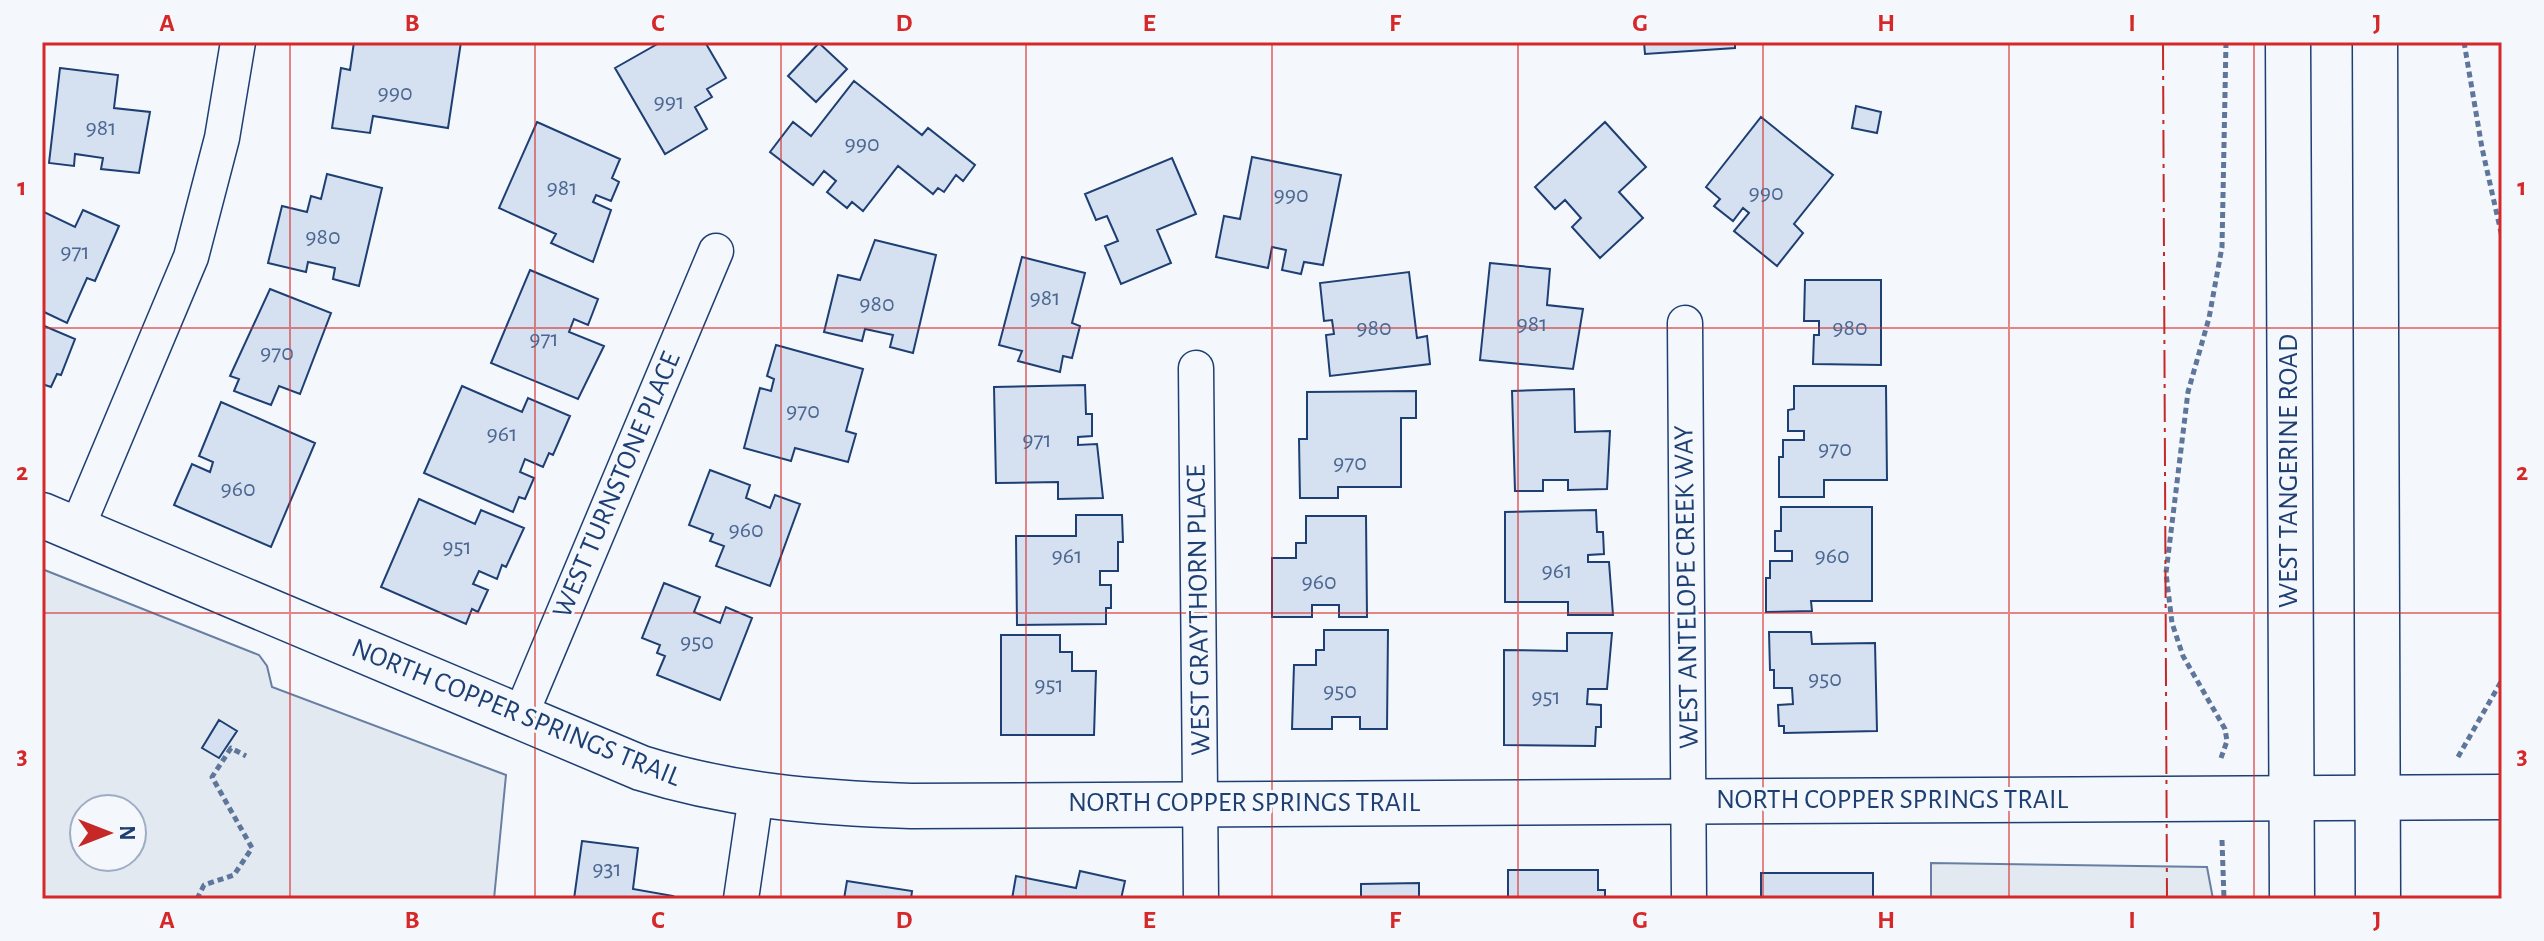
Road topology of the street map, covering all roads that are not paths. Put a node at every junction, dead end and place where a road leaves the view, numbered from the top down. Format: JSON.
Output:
{"nodes":[{"id":1,"x":238,"y":42,"type":"edge"},
{"id":2,"x":2288,"y":42,"type":"edge"},
{"id":3,"x":2375,"y":42,"type":"edge"},
{"id":4,"x":716,"y":251,"type":"dead end"},
{"id":5,"x":1685,"y":323,"type":"dead end"},
{"id":6,"x":1196,"y":368,"type":"dead end"},
{"id":7,"x":59,"y":522,"type":"edge"},
{"id":8,"x":519,"y":719,"type":"junction"},
{"id":9,"x":756,"y":796,"type":"junction"},
{"id":10,"x":2378,"y":797,"type":"junction"},
{"id":11,"x":2502,"y":797,"type":"edge"},
{"id":12,"x":2291,"y":799,"type":"junction"},
{"id":13,"x":1689,"y":800,"type":"junction"},
{"id":14,"x":1201,"y":801,"type":"junction"},
{"id":15,"x":741,"y":899,"type":"edge"},
{"id":16,"x":1201,"y":899,"type":"edge"},
{"id":17,"x":1689,"y":899,"type":"edge"},
{"id":18,"x":2292,"y":899,"type":"edge"},
{"id":19,"x":2378,"y":899,"type":"edge"}],
"edges":[{"from":1,"to":7,"type":"street"},
{"from":2,"to":12,"type":"street","name":"WEST TANGERINE ROAD"},
{"from":3,"to":10,"type":"street"},
{"from":4,"to":8,"type":"street","name":"WEST TURNSTONE PLACE"},
{"from":5,"to":13,"type":"street","name":"WEST ANTELOPE CREEK WAY"},
{"from":6,"to":14,"type":"street","name":"WEST GRAYTHORN PLACE"},
{"from":7,"to":8,"type":"street","name":"NORTH COPPER SPRINGS TRAIL"},
{"from":8,"to":9,"type":"street","name":"NORTH COPPER SPRINGS TRAIL"},
{"from":9,"to":14,"type":"street","name":"NORTH COPPER SPRINGS TRAIL"},
{"from":9,"to":15,"type":"street"},
{"from":10,"to":11,"type":"street","name":"NORTH COPPER SPRINGS TRAIL"},
{"from":10,"to":12,"type":"street","name":"NORTH COPPER SPRINGS TRAIL"},
{"from":10,"to":19,"type":"street"},
{"from":12,"to":13,"type":"street","name":"NORTH COPPER SPRINGS TRAIL"},
{"from":12,"to":18,"type":"street","name":"WEST TANGERINE ROAD"},
{"from":13,"to":14,"type":"street","name":"NORTH COPPER SPRINGS TRAIL"},
{"from":13,"to":17,"type":"street","name":"WEST ANTELOPE CREEK WAY"},
{"from":14,"to":16,"type":"street","name":"WEST GRAYTHORN PLACE"}]}
